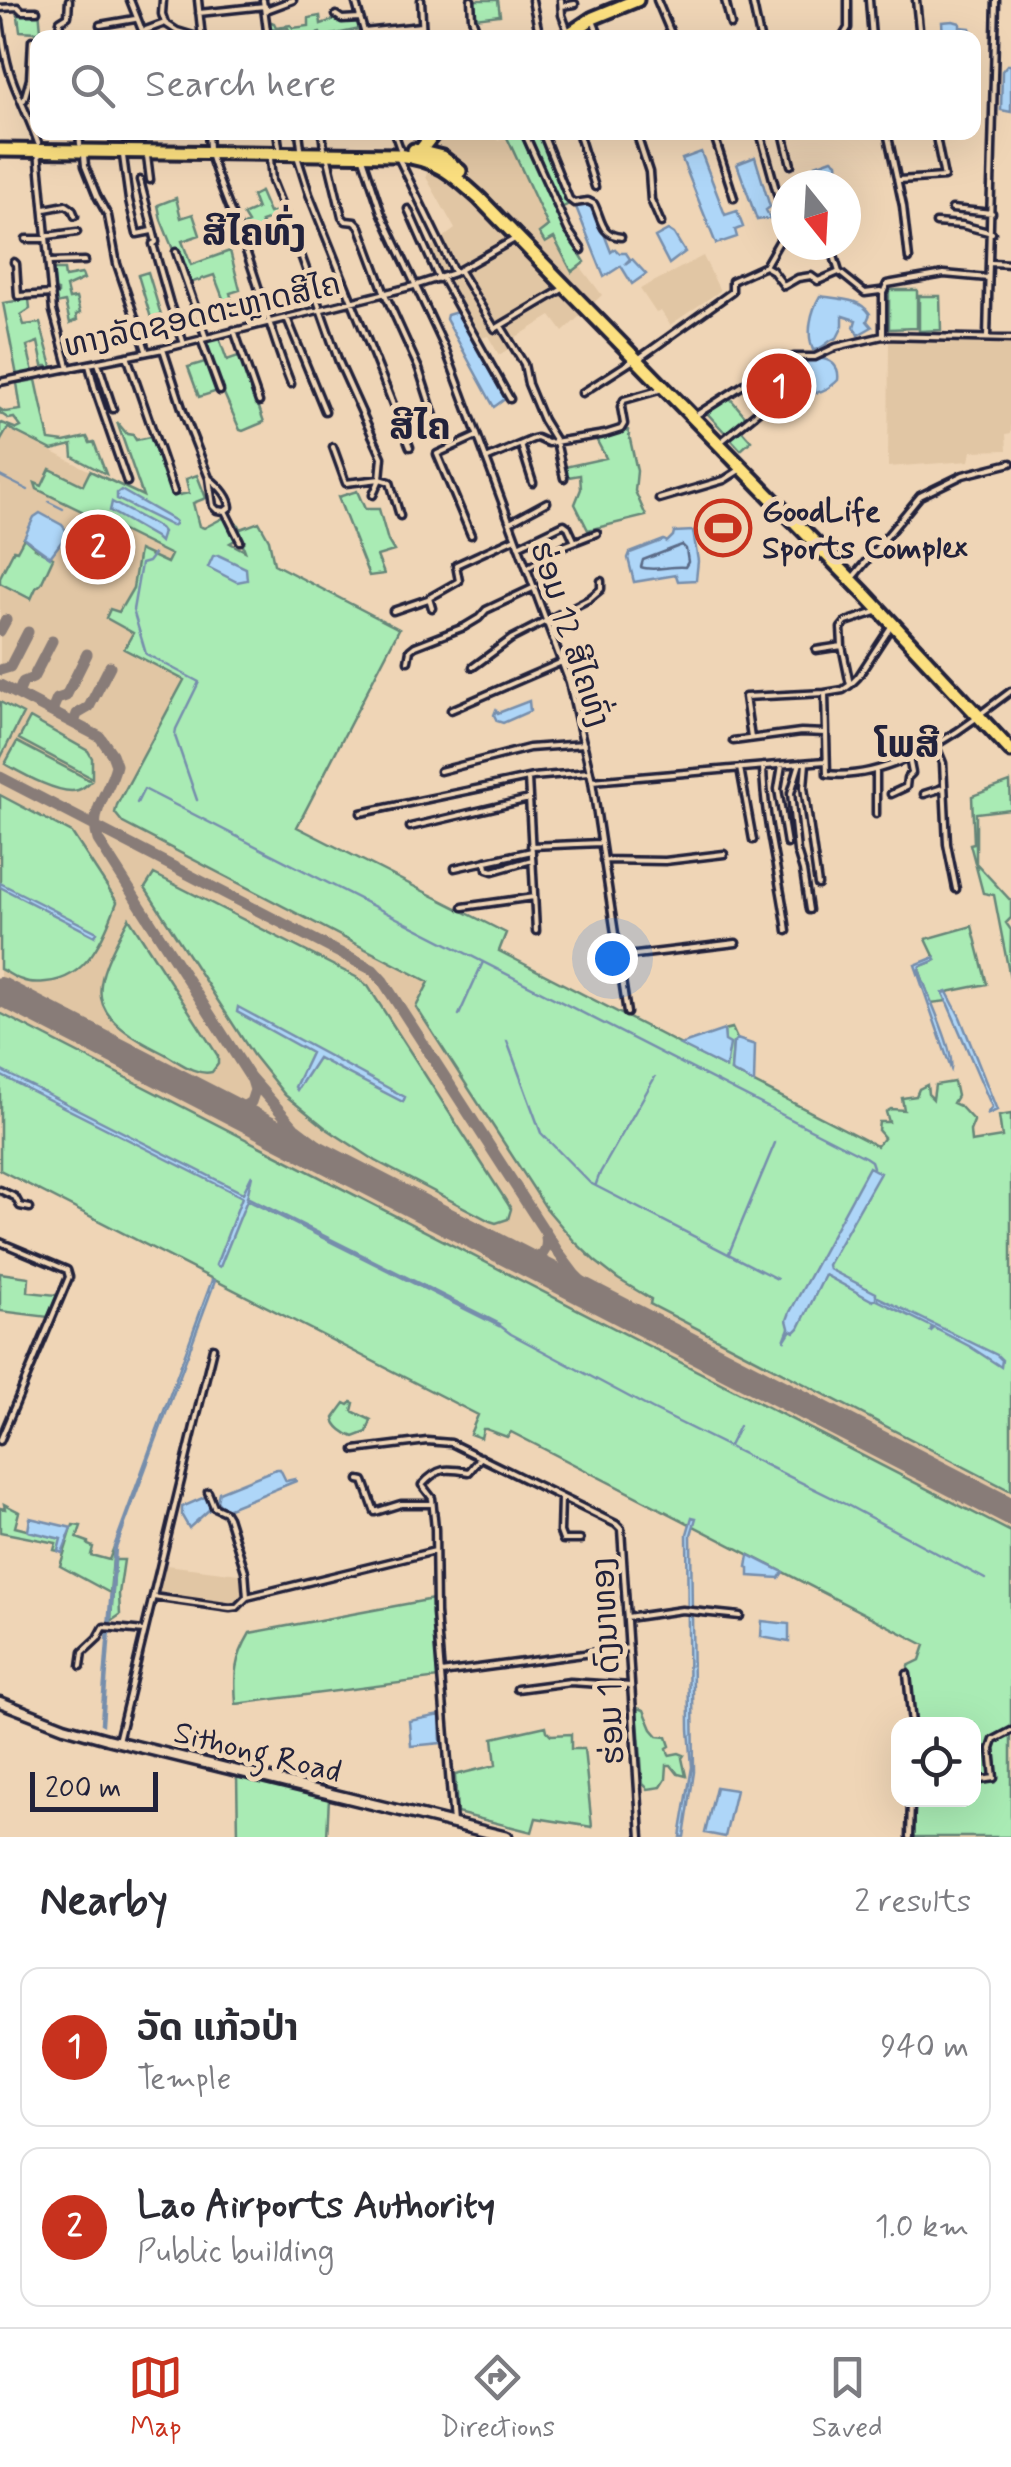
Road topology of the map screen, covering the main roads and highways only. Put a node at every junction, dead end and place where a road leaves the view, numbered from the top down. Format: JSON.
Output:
{"nodes":[{"id":1,"x":628,"y":1,"type":"edge"},
{"id":2,"x":574,"y":30,"type":"edge"},
{"id":3,"x":81,"y":142,"type":"edge"},
{"id":4,"x":422,"y":143,"type":"edge"},
{"id":5,"x":0,"y":146,"type":"edge"},
{"id":6,"x":210,"y":150,"type":"junction"},
{"id":7,"x":326,"y":151,"type":"junction"},
{"id":8,"x":399,"y":152,"type":"junction"},
{"id":9,"x":518,"y":236,"type":"junction"},
{"id":10,"x":638,"y":359,"type":"junction"},
{"id":11,"x":852,"y":577,"type":"junction"},
{"id":12,"x":959,"y":690,"type":"junction"},
{"id":13,"x":981,"y":714,"type":"junction"},
{"id":14,"x":1011,"y":743,"type":"edge"},
{"id":15,"x":1011,"y":752,"type":"edge"},
{"id":16,"x":0,"y":1702,"type":"edge"},
{"id":17,"x":488,"y":1835,"type":"edge"},
{"id":18,"x":506,"y":1837,"type":"edge"}],
"edges":[{"from":1,"to":2,"type":"highway"},
{"from":3,"to":5,"type":"highway"},
{"from":3,"to":6,"type":"highway"},
{"from":3,"to":6,"type":"highway"},
{"from":4,"to":8,"type":"highway"},
{"from":4,"to":9,"type":"highway"},
{"from":6,"to":7,"type":"highway"},
{"from":7,"to":8,"type":"highway"},
{"from":7,"to":8,"type":"highway"},
{"from":9,"to":10,"type":"highway"},
{"from":9,"to":10,"type":"highway"},
{"from":10,"to":11,"type":"highway"},
{"from":10,"to":11,"type":"highway"},
{"from":11,"to":12,"type":"highway"},
{"from":11,"to":12,"type":"highway"},
{"from":12,"to":13,"type":"highway"},
{"from":13,"to":14,"type":"highway"},
{"from":13,"to":15,"type":"highway"},
{"from":16,"to":17,"type":"main road","name":"Sithong Road"},
{"from":17,"to":18,"type":"main road","name":"Sithong Road"}]}
